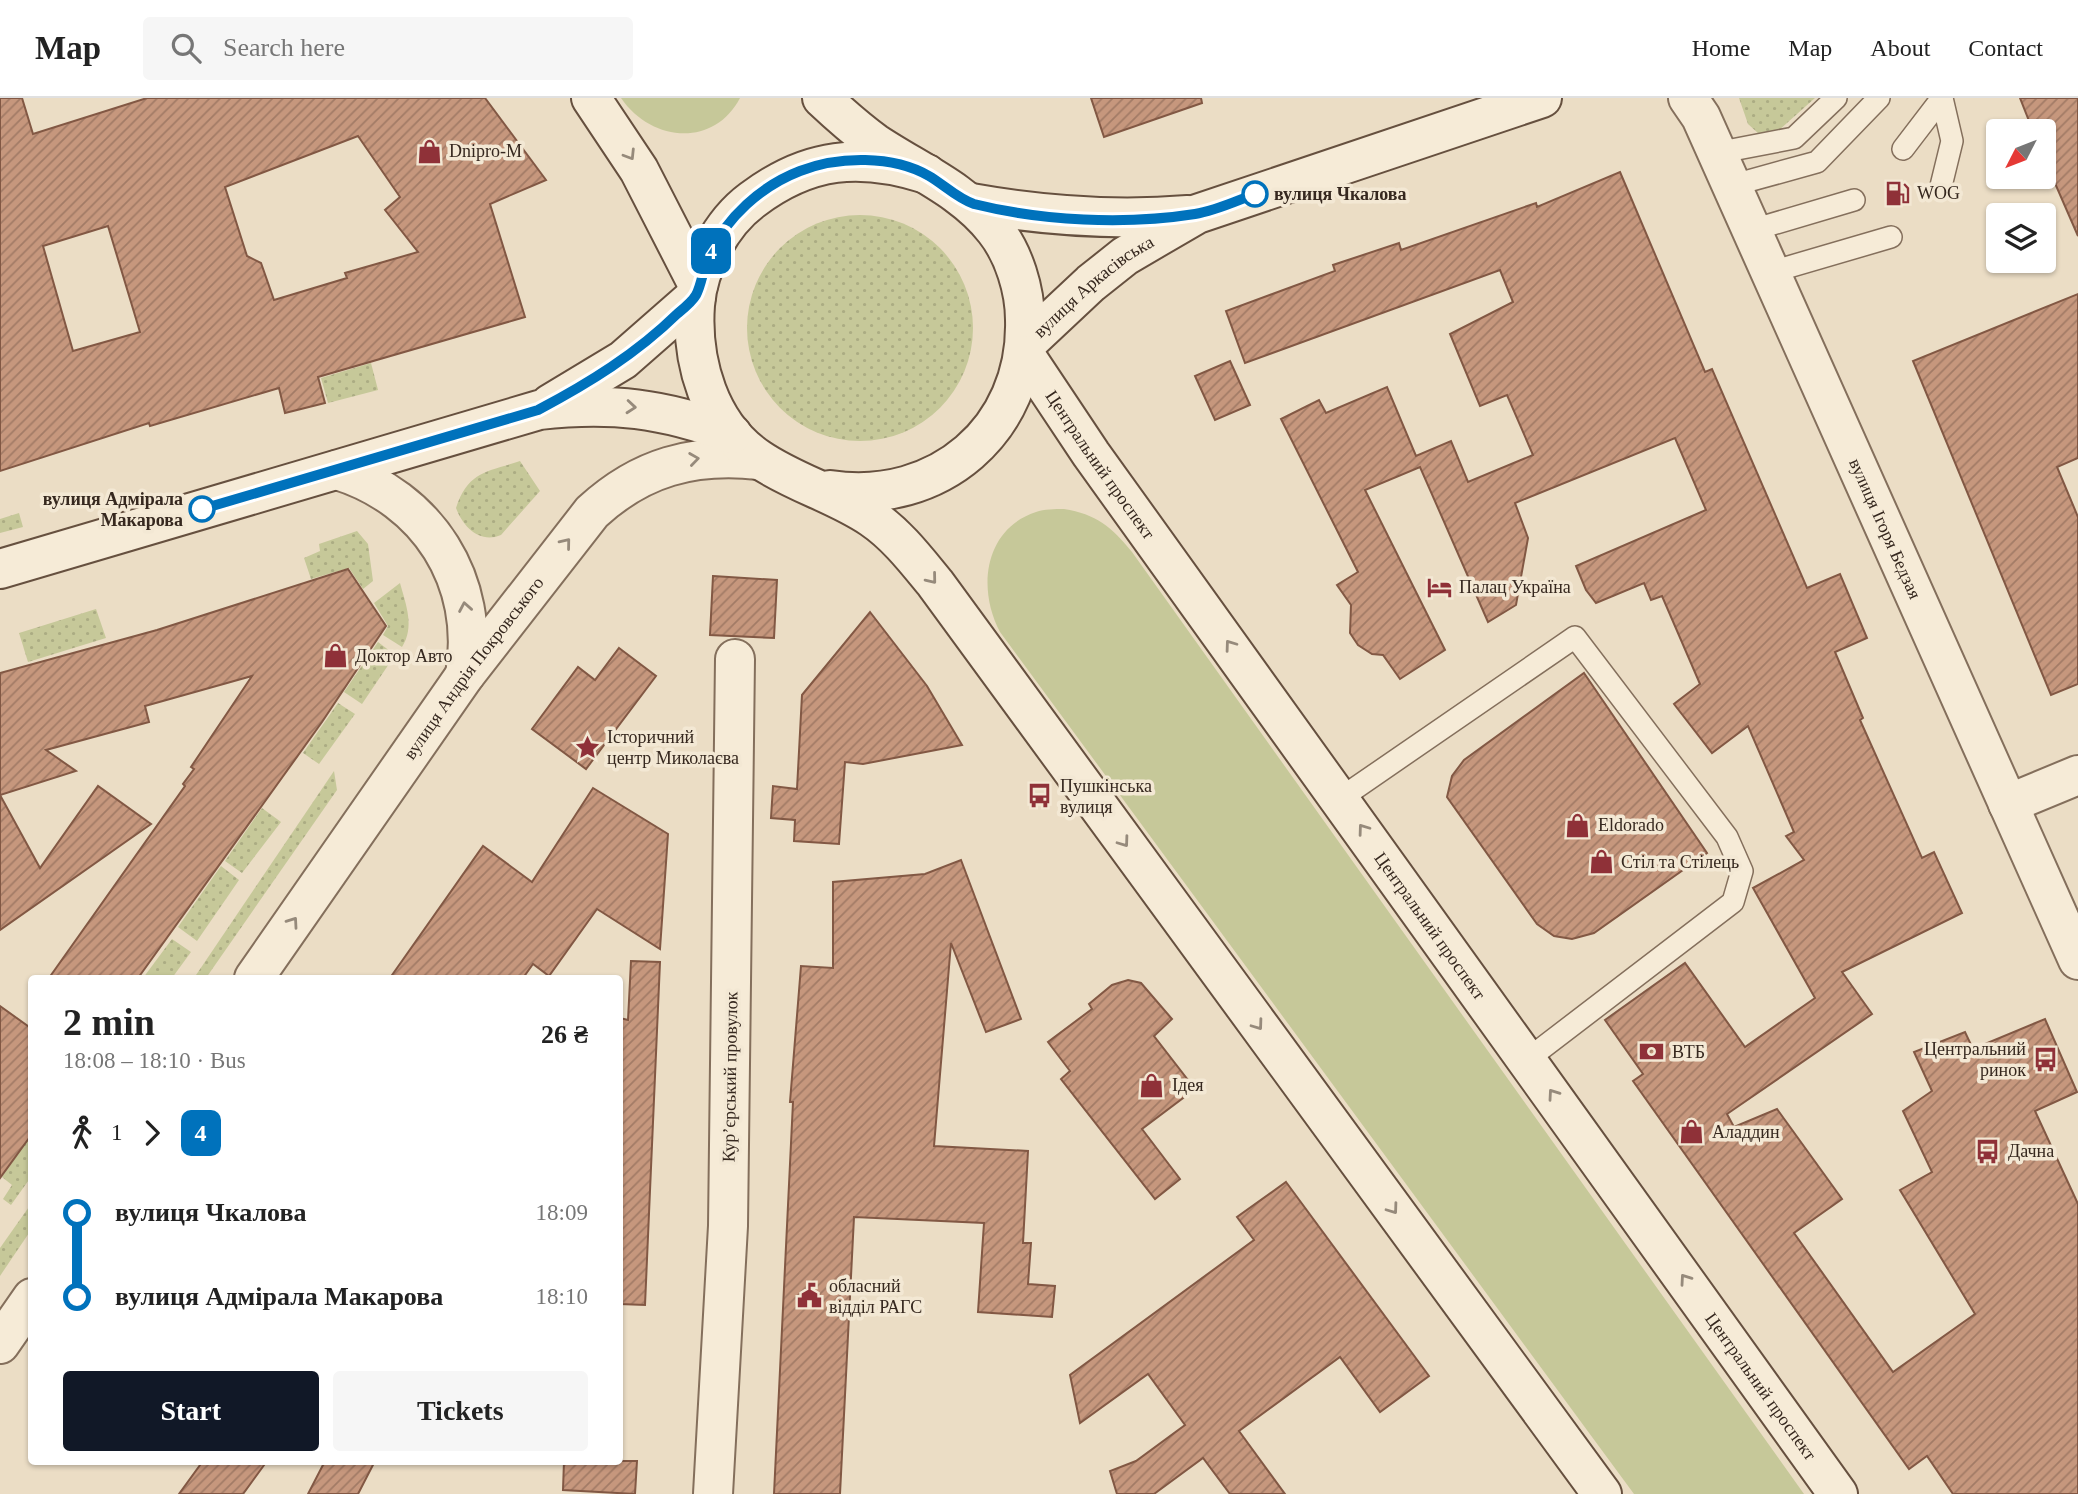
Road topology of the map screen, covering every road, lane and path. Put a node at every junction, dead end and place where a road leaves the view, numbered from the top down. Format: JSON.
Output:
{"nodes":[{"id":1,"x":591,"y":98,"type":"edge"},
{"id":2,"x":822,"y":98,"type":"edge"},
{"id":3,"x":1542,"y":98,"type":"edge"},
{"id":4,"x":1688,"y":98,"type":"edge"},
{"id":5,"x":1836,"y":98,"type":"edge"},
{"id":6,"x":1879,"y":98,"type":"edge"},
{"id":7,"x":1942,"y":98,"type":"edge"},
{"id":8,"x":1903,"y":149,"type":"dead end"},
{"id":9,"x":1723,"y":169,"type":"junction"},
{"id":10,"x":926,"y":174,"type":"junction"},
{"id":11,"x":1941,"y":186,"type":"dead end"},
{"id":12,"x":1854,"y":200,"type":"dead end"},
{"id":13,"x":971,"y":203,"type":"junction"},
{"id":14,"x":1197,"y":214,"type":"junction"},
{"id":15,"x":1749,"y":231,"type":"junction"},
{"id":16,"x":1891,"y":237,"type":"dead end"},
{"id":17,"x":1768,"y":273,"type":"junction"},
{"id":18,"x":697,"y":291,"type":"junction"},
{"id":19,"x":1025,"y":349,"type":"junction"},
{"id":20,"x":538,"y":410,"type":"junction"},
{"id":21,"x":732,"y":434,"type":"junction"},
{"id":22,"x":760,"y":460,"type":"junction"},
{"id":23,"x":338,"y":470,"type":"junction"},
{"id":24,"x":815,"y":488,"type":"junction"},
{"id":25,"x":0,"y":569,"type":"edge"},
{"id":26,"x":735,"y":659,"type":"dead end"},
{"id":27,"x":465,"y":675,"type":"junction"},
{"id":28,"x":2078,"y":775,"type":"edge"},
{"id":29,"x":1340,"y":798,"type":"junction"},
{"id":30,"x":2008,"y":804,"type":"junction"},
{"id":31,"x":2078,"y":960,"type":"edge"},
{"id":32,"x":256,"y":975,"type":"edge"},
{"id":33,"x":1528,"y":1059,"type":"junction"},
{"id":34,"x":28,"y":1304,"type":"edge"},
{"id":35,"x":0,"y":1344,"type":"edge"},
{"id":36,"x":713,"y":1494,"type":"edge"},
{"id":37,"x":1602,"y":1494,"type":"edge"},
{"id":38,"x":1838,"y":1494,"type":"edge"}],
"edges":[{"from":1,"to":18,"type":"main road","one_way":true},
{"from":2,"to":10,"type":"main road"},
{"from":3,"to":14,"type":"main road","name":"вулиця Аркасівська"},
{"from":4,"to":9,"type":"main road","name":"вулиця Ігоря Бедзая"},
{"from":5,"to":9,"type":"lane"},
{"from":6,"to":9,"type":"lane"},
{"from":7,"to":8,"type":"lane"},
{"from":7,"to":11,"type":"lane"},
{"from":9,"to":15,"type":"main road","name":"вулиця Ігоря Бедзая"},
{"from":10,"to":13,"type":"main road"},
{"from":10,"to":18,"type":"main road"},
{"from":12,"to":15,"type":"lane"},
{"from":13,"to":14,"type":"main road","name":"вулиця Аркасівська"},
{"from":13,"to":19,"type":"main road"},
{"from":14,"to":19,"type":"main road","name":"вулиця Аркасівська"},
{"from":15,"to":17,"type":"main road","name":"вулиця Ігоря Бедзая"},
{"from":16,"to":17,"type":"lane"},
{"from":17,"to":30,"type":"main road","name":"вулиця Ігоря Бедзая"},
{"from":18,"to":20,"type":"main road"},
{"from":18,"to":21,"type":"main road"},
{"from":19,"to":24,"type":"main road","name":"вулиця Аркасівська"},
{"from":29,"to":19,"type":"main road","name":"Центральний проспект","one_way":true},
{"from":20,"to":21,"type":"main road","one_way":true},
{"from":20,"to":23,"type":"main road"},
{"from":21,"to":22,"type":"main road"},
{"from":22,"to":24,"type":"main road"},
{"from":27,"to":22,"type":"main road","name":"вулиця Андрія Покровського","one_way":true},
{"from":23,"to":25,"type":"main road"},
{"from":27,"to":23,"type":"main road","one_way":true},
{"from":24,"to":37,"type":"main road","one_way":true},
{"from":26,"to":36,"type":"main road","name":"Курʼєрський провулок"},
{"from":32,"to":27,"type":"main road","name":"вулиця Андрія Покровського","one_way":true},
{"from":28,"to":30,"type":"main road"},
{"from":33,"to":29,"type":"main road","name":"Центральний проспект","one_way":true},
{"from":29,"to":33,"type":"lane"},
{"from":30,"to":31,"type":"main road","name":"вулиця Ігоря Бедзая"},
{"from":38,"to":33,"type":"main road","name":"Центральний проспект","one_way":true},
{"from":34,"to":35,"type":"main road"}]}
